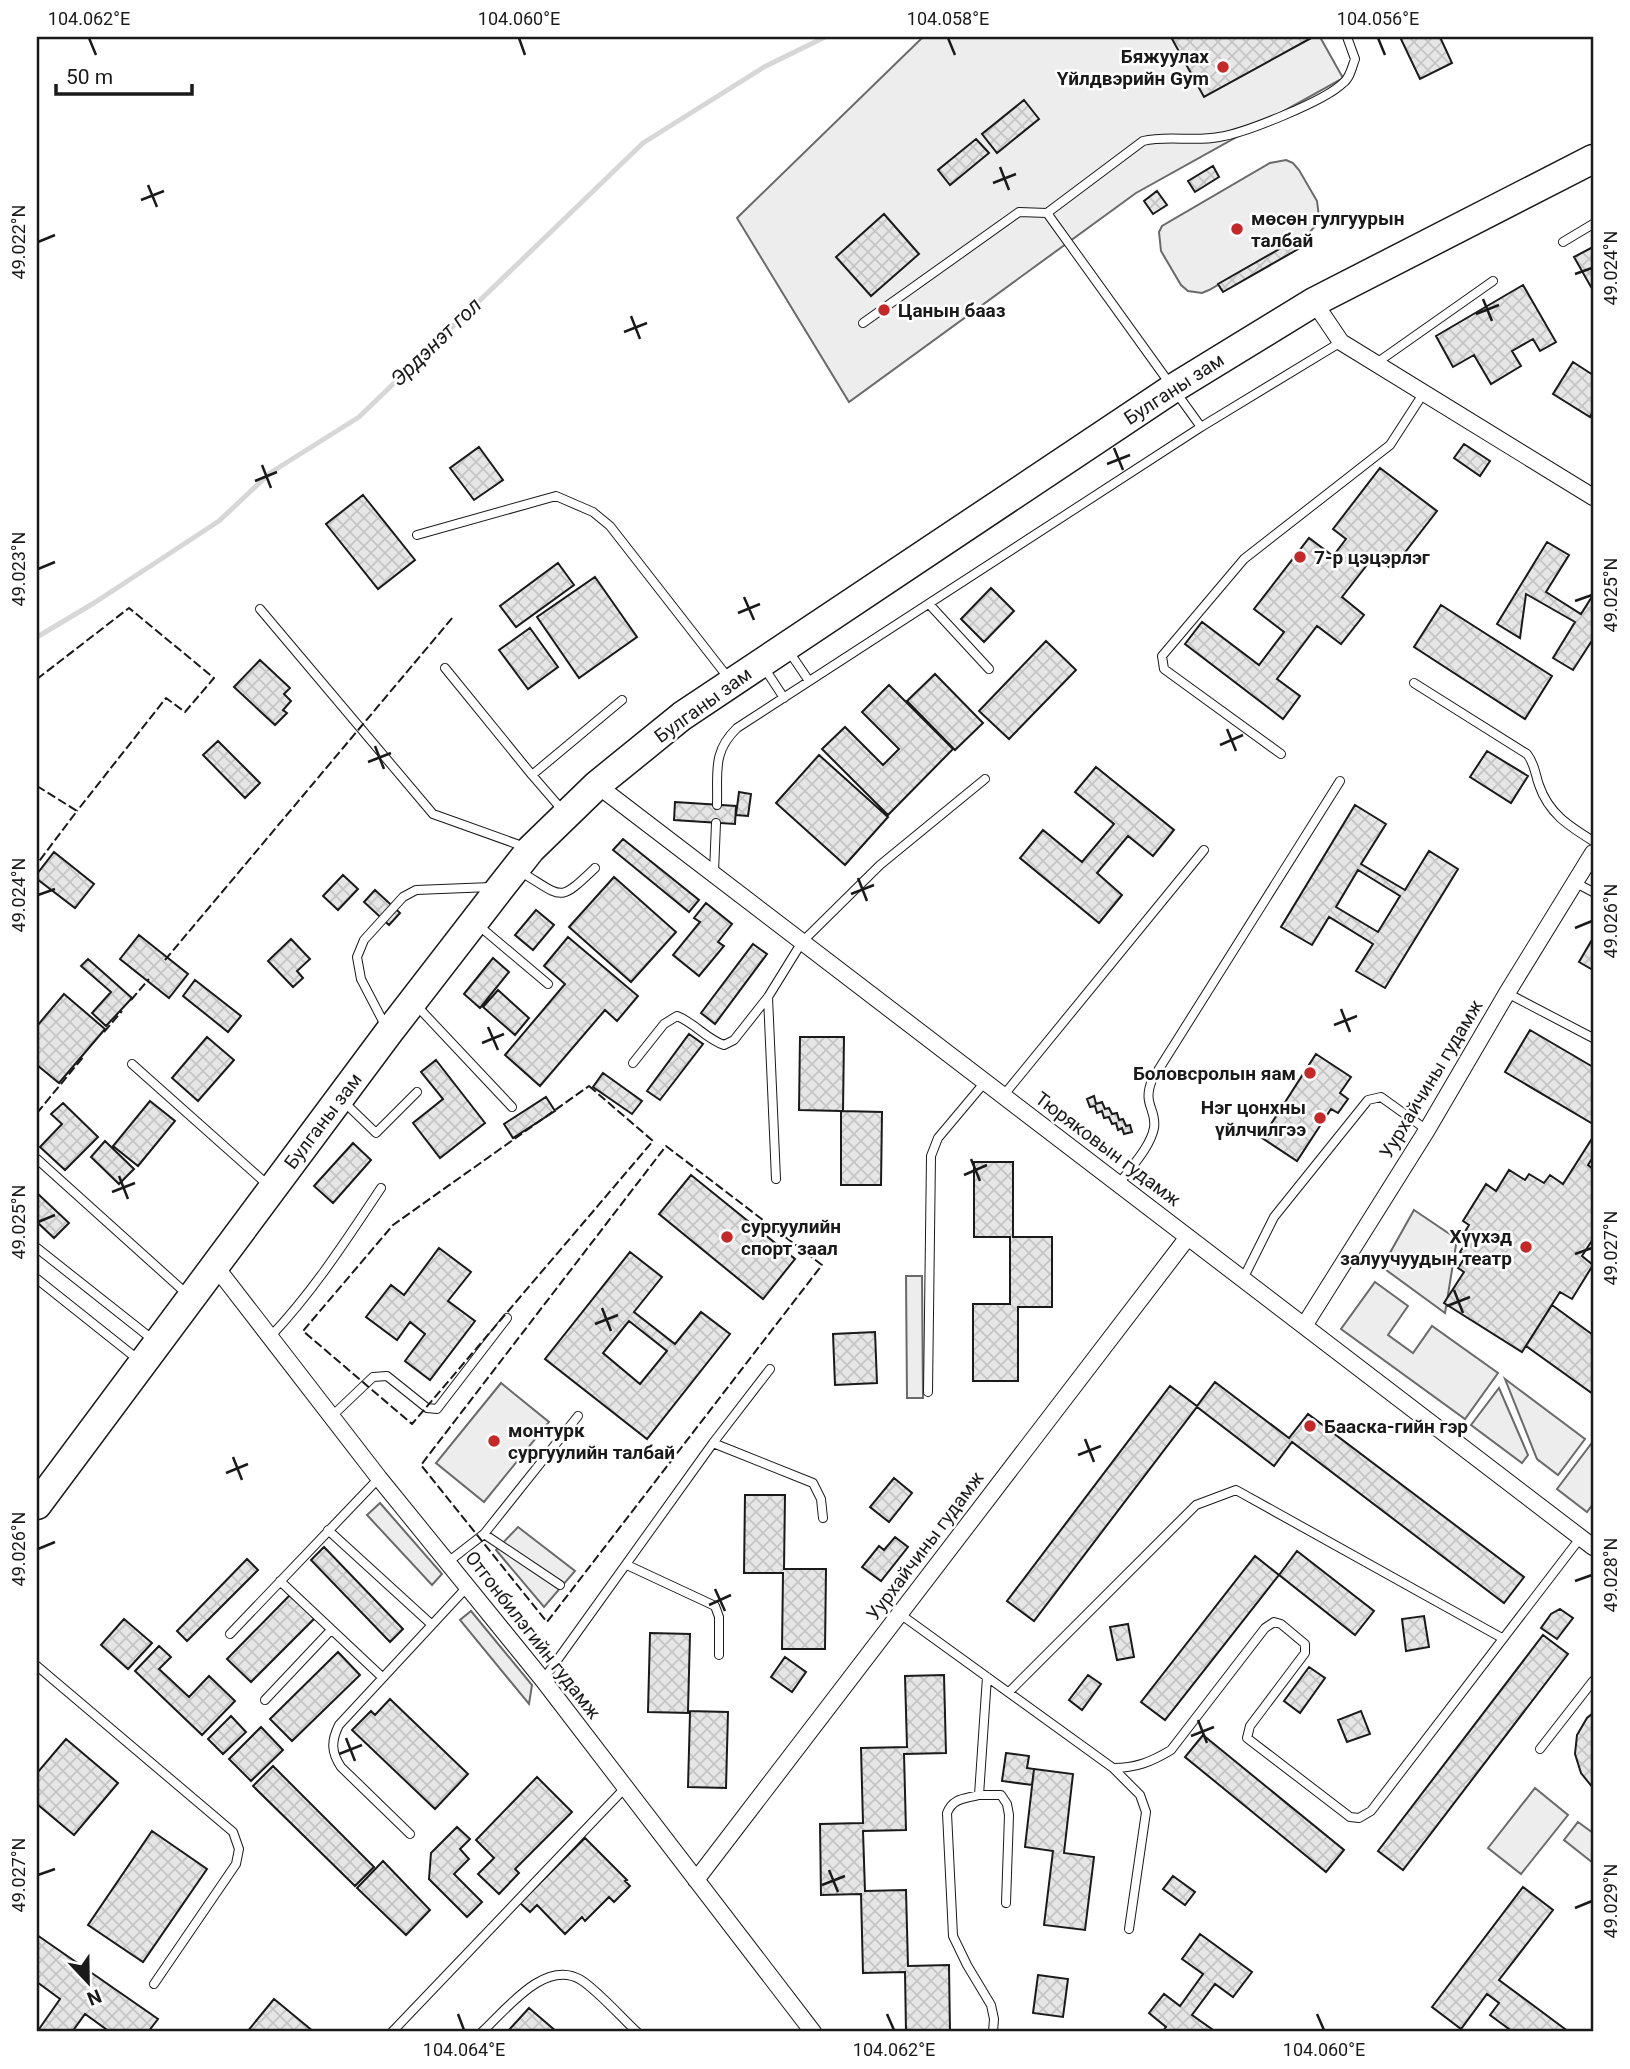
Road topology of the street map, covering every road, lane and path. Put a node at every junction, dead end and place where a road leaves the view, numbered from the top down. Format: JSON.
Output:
{"nodes":[{"id":1,"x":1347,"y":37,"type":"edge"},
{"id":2,"x":1593,"y":159,"type":"edge"},
{"id":3,"x":1048,"y":213,"type":"junction"},
{"id":4,"x":1593,"y":224,"type":"edge"},
{"id":5,"x":1563,"y":242,"type":"dead end"},
{"id":6,"x":1493,"y":281,"type":"dead end"},
{"id":7,"x":1314,"y":302,"type":"junction"},
{"id":8,"x":863,"y":323,"type":"dead end"},
{"id":9,"x":1341,"y":341,"type":"junction"},
{"id":10,"x":1375,"y":363,"type":"junction"},
{"id":11,"x":1172,"y":389,"type":"junction"},
{"id":12,"x":1423,"y":394,"type":"junction"},
{"id":13,"x":1201,"y":427,"type":"junction"},
{"id":14,"x":1593,"y":496,"type":"edge"},
{"id":15,"x":417,"y":535,"type":"dead end"},
{"id":16,"x":929,"y":604,"type":"junction"},
{"id":17,"x":260,"y":609,"type":"dead end"},
{"id":18,"x":786,"y":648,"type":"junction"},
{"id":19,"x":761,"y":664,"type":"junction"},
{"id":20,"x":445,"y":668,"type":"dead end"},
{"id":21,"x":989,"y":669,"type":"dead end"},
{"id":22,"x":809,"y":681,"type":"junction"},
{"id":23,"x":732,"y":682,"type":"junction"},
{"id":24,"x":1414,"y":683,"type":"dead end"},
{"id":25,"x":784,"y":698,"type":"junction"},
{"id":26,"x":622,"y":700,"type":"dead end"},
{"id":27,"x":1281,"y":754,"type":"dead end"},
{"id":28,"x":532,"y":775,"type":"junction"},
{"id":29,"x":985,"y":779,"type":"dead end"},
{"id":30,"x":1340,"y":781,"type":"dead end"},
{"id":31,"x":597,"y":785,"type":"junction"},
{"id":32,"x":717,"y":805,"type":"dead end"},
{"id":33,"x":566,"y":814,"type":"junction"},
{"id":34,"x":716,"y":823,"type":"dead end"},
{"id":35,"x":1593,"y":842,"type":"edge"},
{"id":36,"x":1204,"y":850,"type":"dead end"},
{"id":37,"x":1593,"y":853,"type":"edge"},
{"id":38,"x":516,"y":868,"type":"junction"},
{"id":39,"x":595,"y":868,"type":"dead end"},
{"id":40,"x":713,"y":875,"type":"junction"},
{"id":41,"x":1576,"y":883,"type":"junction"},
{"id":42,"x":1593,"y":892,"type":"edge"},
{"id":43,"x":474,"y":922,"type":"junction"},
{"id":44,"x":802,"y":942,"type":"junction"},
{"id":45,"x":548,"y":984,"type":"dead end"},
{"id":46,"x":1507,"y":993,"type":"junction"},
{"id":47,"x":768,"y":997,"type":"junction"},
{"id":48,"x":413,"y":1001,"type":"junction"},
{"id":49,"x":389,"y":1032,"type":"junction"},
{"id":50,"x":1593,"y":1038,"type":"edge"},
{"id":51,"x":632,"y":1063,"type":"dead end"},
{"id":52,"x":132,"y":1064,"type":"dead end"},
{"id":53,"x":985,"y":1082,"type":"junction"},
{"id":54,"x":417,"y":1092,"type":"dead end"},
{"id":55,"x":1003,"y":1096,"type":"junction"},
{"id":56,"x":340,"y":1098,"type":"junction"},
{"id":57,"x":512,"y":1107,"type":"dead end"},
{"id":58,"x":1427,"y":1130,"type":"junction"},
{"id":59,"x":37,"y":1159,"type":"edge"},
{"id":60,"x":776,"y":1179,"type":"dead end"},
{"id":61,"x":1119,"y":1184,"type":"junction"},
{"id":62,"x":382,"y":1188,"type":"dead end"},
{"id":63,"x":272,"y":1189,"type":"junction"},
{"id":64,"x":1188,"y":1237,"type":"junction"},
{"id":65,"x":37,"y":1248,"type":"edge"},
{"id":66,"x":216,"y":1267,"type":"junction"},
{"id":67,"x":37,"y":1279,"type":"edge"},
{"id":68,"x":1243,"y":1279,"type":"junction"},
{"id":69,"x":192,"y":1298,"type":"junction"},
{"id":70,"x":506,"y":1318,"type":"dead end"},
{"id":71,"x":1304,"y":1326,"type":"junction"},
{"id":72,"x":270,"y":1337,"type":"junction"},
{"id":73,"x":150,"y":1353,"type":"junction"},
{"id":74,"x":770,"y":1370,"type":"dead end"},
{"id":75,"x":928,"y":1392,"type":"dead end"},
{"id":76,"x":578,"y":1416,"type":"dead end"},
{"id":77,"x":331,"y":1417,"type":"junction"},
{"id":78,"x":713,"y":1443,"type":"junction"},
{"id":79,"x":379,"y":1478,"type":"junction"},
{"id":80,"x":37,"y":1505,"type":"edge"},
{"id":81,"x":823,"y":1518,"type":"dead end"},
{"id":82,"x":328,"y":1530,"type":"junction"},
{"id":83,"x":484,"y":1534,"type":"junction"},
{"id":84,"x":1587,"y":1542,"type":"edge"},
{"id":85,"x":448,"y":1562,"type":"junction"},
{"id":86,"x":627,"y":1564,"type":"junction"},
{"id":87,"x":280,"y":1581,"type":"junction"},
{"id":88,"x":468,"y":1586,"type":"junction"},
{"id":89,"x":561,"y":1586,"type":"dead end"},
{"id":90,"x":900,"y":1614,"type":"junction"},
{"id":91,"x":431,"y":1624,"type":"junction"},
{"id":92,"x":331,"y":1630,"type":"junction"},
{"id":93,"x":230,"y":1634,"type":"dead end"},
{"id":94,"x":1502,"y":1638,"type":"junction"},
{"id":95,"x":719,"y":1655,"type":"dead end"},
{"id":96,"x":37,"y":1666,"type":"edge"},
{"id":97,"x":987,"y":1677,"type":"junction"},
{"id":98,"x":382,"y":1678,"type":"junction"},
{"id":99,"x":543,"y":1680,"type":"junction"},
{"id":100,"x":1593,"y":1681,"type":"edge"},
{"id":101,"x":1009,"y":1692,"type":"junction"},
{"id":102,"x":265,"y":1700,"type":"dead end"},
{"id":103,"x":1540,"y":1749,"type":"dead end"},
{"id":104,"x":1113,"y":1768,"type":"junction"},
{"id":105,"x":625,"y":1788,"type":"junction"},
{"id":106,"x":979,"y":1796,"type":"junction"},
{"id":107,"x":411,"y":1834,"type":"dead end"},
{"id":108,"x":696,"y":1880,"type":"junction"},
{"id":109,"x":1006,"y":1903,"type":"dead end"},
{"id":110,"x":1129,"y":1929,"type":"dead end"},
{"id":111,"x":155,"y":1984,"type":"dead end"},
{"id":112,"x":392,"y":2032,"type":"edge"},
{"id":113,"x":482,"y":2032,"type":"edge"},
{"id":114,"x":637,"y":2032,"type":"edge"},
{"id":115,"x":813,"y":2032,"type":"edge"},
{"id":116,"x":993,"y":2032,"type":"edge"}],
"edges":[{"from":1,"to":3,"type":"lane"},
{"from":2,"to":7,"type":"highway","name":"Булганы зам"},
{"from":3,"to":8,"type":"lane"},
{"from":3,"to":11,"type":"lane"},
{"from":4,"to":5,"type":"lane"},
{"from":6,"to":10,"type":"lane"},
{"from":7,"to":9,"type":"street"},
{"from":7,"to":11,"type":"highway","name":"Булганы зам"},
{"from":9,"to":10,"type":"street"},
{"from":9,"to":13,"type":"lane"},
{"from":10,"to":12,"type":"street"},
{"from":11,"to":13,"type":"lane"},
{"from":11,"to":18,"type":"highway","name":"Булганы зам"},
{"from":12,"to":14,"type":"street"},
{"from":12,"to":27,"type":"lane"},
{"from":13,"to":16,"type":"lane"},
{"from":15,"to":23,"type":"lane"},
{"from":16,"to":21,"type":"lane"},
{"from":16,"to":22,"type":"lane"},
{"from":17,"to":38,"type":"lane"},
{"from":18,"to":19,"type":"highway","name":"Булганы зам"},
{"from":18,"to":22,"type":"lane"},
{"from":19,"to":23,"type":"highway","name":"Булганы зам"},
{"from":19,"to":25,"type":"lane"},
{"from":20,"to":28,"type":"lane"},
{"from":22,"to":25,"type":"lane"},
{"from":23,"to":31,"type":"highway","name":"Булганы зам"},
{"from":24,"to":35,"type":"lane"},
{"from":25,"to":32,"type":"lane"},
{"from":26,"to":28,"type":"lane"},
{"from":28,"to":33,"type":"lane"},
{"from":29,"to":44,"type":"lane"},
{"from":30,"to":61,"type":"lane"},
{"from":31,"to":33,"type":"highway","name":"Булганы зам"},
{"from":31,"to":40,"type":"street","name":"Тюряковын гудамж"},
{"from":33,"to":38,"type":"highway","name":"Булганы зам"},
{"from":34,"to":40,"type":"lane"},
{"from":36,"to":55,"type":"lane"},
{"from":37,"to":41,"type":"street","name":"Уурхайчины гудамж"},
{"from":38,"to":39,"type":"lane"},
{"from":38,"to":43,"type":"highway","name":"Булганы зам"},
{"from":38,"to":49,"type":"lane"},
{"from":40,"to":44,"type":"street","name":"Тюряковын гудамж"},
{"from":41,"to":42,"type":"lane"},
{"from":41,"to":46,"type":"street","name":"Уурхайчины гудамж"},
{"from":43,"to":45,"type":"lane"},
{"from":43,"to":48,"type":"highway","name":"Булганы зам"},
{"from":44,"to":47,"type":"lane"},
{"from":44,"to":53,"type":"street","name":"Тюряковын гудамж"},
{"from":46,"to":50,"type":"lane"},
{"from":46,"to":58,"type":"street","name":"Уурхайчины гудамж"},
{"from":47,"to":51,"type":"lane"},
{"from":47,"to":60,"type":"lane"},
{"from":48,"to":49,"type":"highway","name":"Булганы зам"},
{"from":48,"to":57,"type":"lane"},
{"from":49,"to":56,"type":"highway","name":"Булганы зам"},
{"from":52,"to":63,"type":"lane"},
{"from":53,"to":55,"type":"street","name":"Тюряковын гудамж"},
{"from":53,"to":75,"type":"lane"},
{"from":54,"to":56,"type":"lane"},
{"from":55,"to":61,"type":"street","name":"Тюряковын гудамж"},
{"from":56,"to":63,"type":"highway","name":"Булганы зам"},
{"from":58,"to":68,"type":"lane"},
{"from":58,"to":71,"type":"street","name":"Уурхайчины гудамж"},
{"from":59,"to":69,"type":"lane"},
{"from":61,"to":64,"type":"street","name":"Тюряковын гудамж"},
{"from":62,"to":72,"type":"lane"},
{"from":63,"to":66,"type":"highway","name":"Булганы зам"},
{"from":64,"to":68,"type":"street","name":"Тюряковын гудамж"},
{"from":64,"to":90,"type":"street","name":"Уурхайчины гудамж"},
{"from":65,"to":73,"type":"lane"},
{"from":66,"to":69,"type":"highway","name":"Булганы зам"},
{"from":66,"to":72,"type":"street","name":"Отгонбилэгийн гудамж"},
{"from":67,"to":73,"type":"lane"},
{"from":68,"to":71,"type":"street","name":"Тюряковын гудамж"},
{"from":69,"to":73,"type":"highway","name":"Булганы зам"},
{"from":70,"to":77,"type":"lane"},
{"from":71,"to":84,"type":"street","name":"Тюряковын гудамж"},
{"from":72,"to":77,"type":"street","name":"Отгонбилэгийн гудамж"},
{"from":73,"to":80,"type":"highway","name":"Булганы зам"},
{"from":74,"to":78,"type":"lane"},
{"from":76,"to":83,"type":"lane"},
{"from":77,"to":79,"type":"street","name":"Отгонбилэгийн гудамж"},
{"from":78,"to":81,"type":"lane"},
{"from":78,"to":86,"type":"lane"},
{"from":79,"to":82,"type":"lane"},
{"from":79,"to":85,"type":"street","name":"Отгонбилэгийн гудамж"},
{"from":82,"to":87,"type":"lane"},
{"from":82,"to":91,"type":"lane"},
{"from":83,"to":85,"type":"lane"},
{"from":83,"to":89,"type":"lane"},
{"from":84,"to":94,"type":"lane"},
{"from":85,"to":88,"type":"street","name":"Отгонбилэгийн гудамж"},
{"from":86,"to":95,"type":"lane"},
{"from":86,"to":99,"type":"lane"},
{"from":87,"to":92,"type":"lane"},
{"from":87,"to":93,"type":"lane"},
{"from":88,"to":91,"type":"lane"},
{"from":88,"to":99,"type":"street","name":"Отгонбилэгийн гудамж"},
{"from":90,"to":97,"type":"lane"},
{"from":90,"to":108,"type":"street","name":"Уурхайчины гудамж"},
{"from":91,"to":98,"type":"lane"},
{"from":92,"to":98,"type":"lane"},
{"from":92,"to":102,"type":"lane"},
{"from":94,"to":101,"type":"lane"},
{"from":94,"to":104,"type":"lane"},
{"from":96,"to":111,"type":"lane"},
{"from":97,"to":101,"type":"lane"},
{"from":97,"to":106,"type":"lane"},
{"from":98,"to":107,"type":"lane"},
{"from":99,"to":105,"type":"street","name":"Отгонбилэгийн гудамж"},
{"from":100,"to":103,"type":"lane"},
{"from":101,"to":104,"type":"lane"},
{"from":104,"to":110,"type":"lane"},
{"from":105,"to":108,"type":"street","name":"Отгонбилэгийн гудамж"},
{"from":105,"to":112,"type":"lane"},
{"from":106,"to":109,"type":"lane"},
{"from":106,"to":116,"type":"lane"},
{"from":108,"to":115,"type":"street","name":"Отгонбилэгийн гудамж"},
{"from":113,"to":114,"type":"lane"}]}
